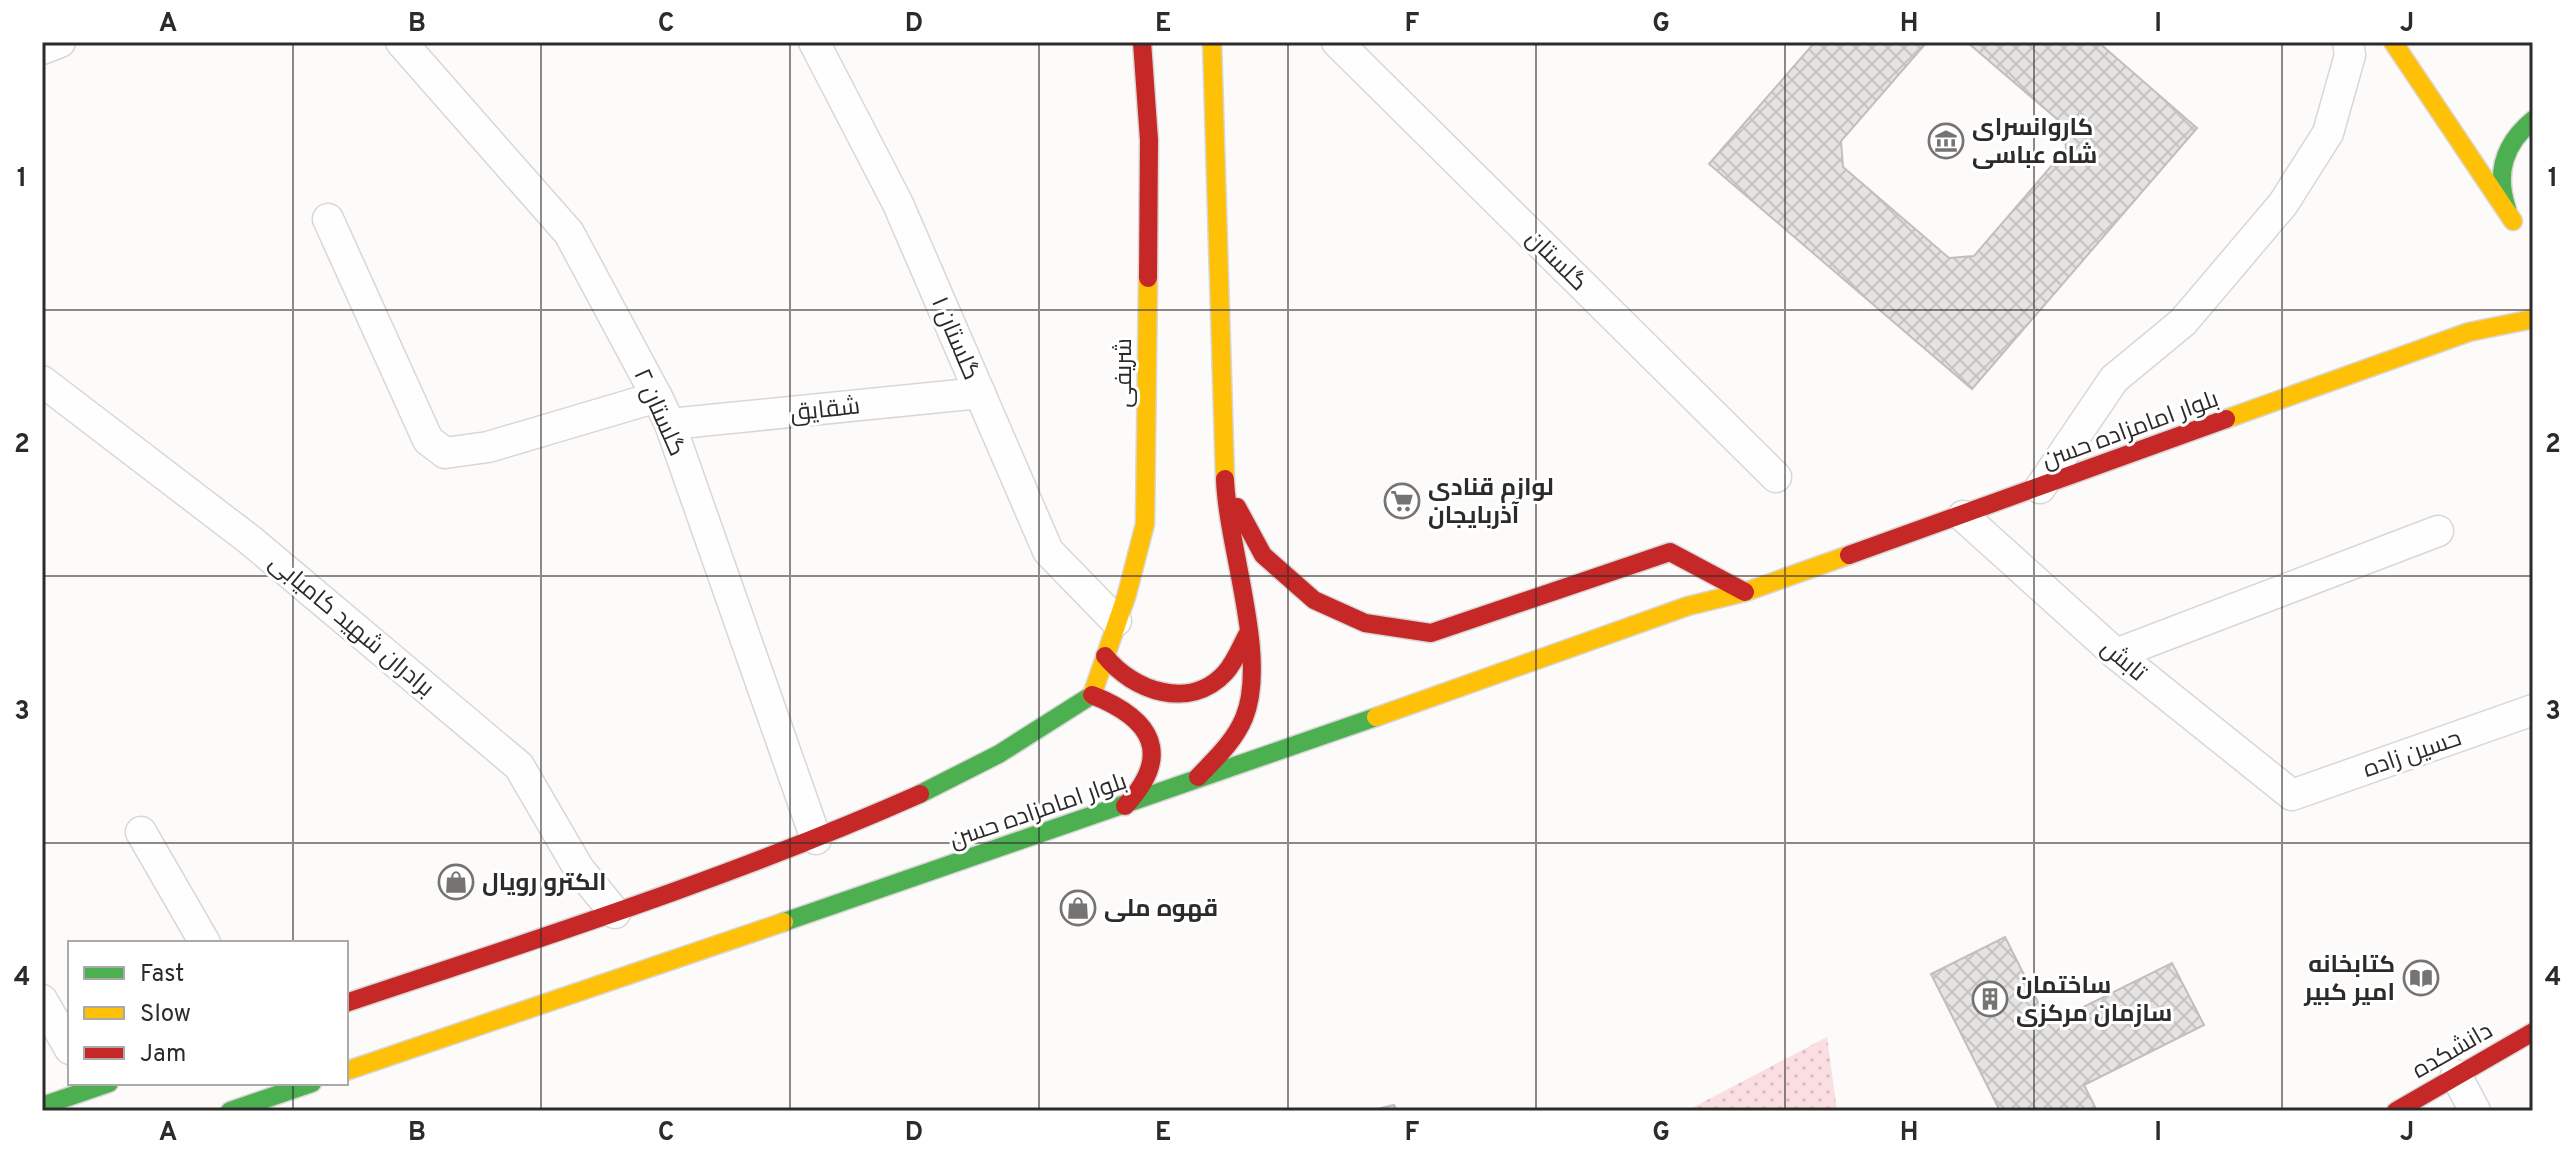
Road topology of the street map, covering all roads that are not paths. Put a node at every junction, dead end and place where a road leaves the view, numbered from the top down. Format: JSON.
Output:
{"nodes":[{"id":1,"x":60,"y":42,"type":"edge"},
{"id":2,"x":401,"y":42,"type":"edge"},
{"id":3,"x":814,"y":42,"type":"edge"},
{"id":4,"x":1142,"y":42,"type":"edge"},
{"id":5,"x":1212,"y":42,"type":"edge"},
{"id":6,"x":1337,"y":42,"type":"edge"},
{"id":7,"x":2348,"y":42,"type":"edge"},
{"id":8,"x":2393,"y":42,"type":"edge"},
{"id":9,"x":42,"y":49,"type":"edge"},
{"id":10,"x":2533,"y":120,"type":"edge"},
{"id":11,"x":328,"y":219,"type":"dead end"},
{"id":12,"x":2533,"y":319,"type":"edge"},
{"id":13,"x":42,"y":381,"type":"edge"},
{"id":14,"x":980,"y":393,"type":"junction"},
{"id":15,"x":663,"y":410,"type":"junction"},
{"id":16,"x":1776,"y":477,"type":"dead end"},
{"id":17,"x":1225,"y":485,"type":"junction"},
{"id":18,"x":2040,"y":488,"type":"junction"},
{"id":19,"x":1963,"y":516,"type":"junction"},
{"id":20,"x":2438,"y":531,"type":"dead end"},
{"id":21,"x":1745,"y":592,"type":"junction"},
{"id":22,"x":1116,"y":621,"type":"junction"},
{"id":23,"x":1247,"y":635,"type":"junction"},
{"id":24,"x":2116,"y":654,"type":"junction"},
{"id":25,"x":1105,"y":656,"type":"junction"},
{"id":26,"x":1092,"y":695,"type":"junction"},
{"id":27,"x":2533,"y":710,"type":"edge"},
{"id":28,"x":1197,"y":778,"type":"junction"},
{"id":29,"x":2292,"y":795,"type":"joint"},
{"id":30,"x":1125,"y":806,"type":"junction"},
{"id":31,"x":141,"y":832,"type":"dead end"},
{"id":32,"x":816,"y":839,"type":"junction"},
{"id":33,"x":615,"y":913,"type":"junction"},
{"id":34,"x":204,"y":941,"type":"edge"},
{"id":35,"x":42,"y":1000,"type":"edge"},
{"id":36,"x":348,"y":1002,"type":"edge"},
{"id":37,"x":2533,"y":1032,"type":"edge"},
{"id":38,"x":68,"y":1046,"type":"edge"},
{"id":39,"x":348,"y":1070,"type":"edge"},
{"id":40,"x":2456,"y":1075,"type":"junction"},
{"id":41,"x":97,"y":1085,"type":"edge"},
{"id":42,"x":306,"y":1085,"type":"edge"},
{"id":43,"x":42,"y":1106,"type":"edge"},
{"id":44,"x":230,"y":1111,"type":"edge"},
{"id":45,"x":2396,"y":1111,"type":"edge"},
{"id":46,"x":2475,"y":1111,"type":"edge"}],
"edges":[{"from":1,"to":9,"type":"street"},
{"from":2,"to":15,"type":"street","name":"گلستان ۲"},
{"from":3,"to":14,"type":"street","name":"گلستان ۱"},
{"from":4,"to":22,"type":"main road","name":"شریفی"},
{"from":5,"to":17,"type":"main road"},
{"from":6,"to":16,"type":"street","name":"گلستان"},
{"from":7,"to":18,"type":"street"},
{"from":8,"to":10,"type":"main road"},
{"from":11,"to":15,"type":"street","name":"شقایق"},
{"from":12,"to":18,"type":"main road","name":"بلوار امامزاده حسن"},
{"from":13,"to":33,"type":"street","name":"برادران شهید کامیابی"},
{"from":14,"to":15,"type":"street","name":"شقایق"},
{"from":14,"to":22,"type":"street","name":"گلستان ۱"},
{"from":15,"to":32,"type":"street","name":"گلستان ۲"},
{"from":17,"to":21,"type":"main road"},
{"from":17,"to":23,"type":"main road"},
{"from":18,"to":19,"type":"main road","name":"بلوار امامزاده حسن"},
{"from":19,"to":21,"type":"main road","name":"بلوار امامزاده حسن"},
{"from":19,"to":24,"type":"street","name":"تابش"},
{"from":20,"to":24,"type":"street"},
{"from":21,"to":28,"type":"main road","name":"بلوار امامزاده حسن"},
{"from":22,"to":25,"type":"main road","name":"شریفی"},
{"from":23,"to":25,"type":"main road"},
{"from":23,"to":28,"type":"main road"},
{"from":24,"to":29,"type":"street","name":"تابش"},
{"from":25,"to":26,"type":"main road","name":"شریفی"},
{"from":26,"to":30,"type":"main road"},
{"from":26,"to":32,"type":"main road"},
{"from":27,"to":29,"type":"street","name":"حسین زاده"},
{"from":28,"to":30,"type":"main road","name":"بلوار امامزاده حسن"},
{"from":30,"to":39,"type":"main road","name":"بلوار امامزاده حسن"},
{"from":31,"to":34,"type":"street"},
{"from":32,"to":33,"type":"main road"},
{"from":33,"to":36,"type":"main road"},
{"from":35,"to":38,"type":"street"},
{"from":37,"to":40,"type":"main road","name":"دانشکده"},
{"from":40,"to":45,"type":"main road","name":"دانشکده"},
{"from":40,"to":46,"type":"street"},
{"from":41,"to":43,"type":"main road"},
{"from":42,"to":44,"type":"main road"}]}
